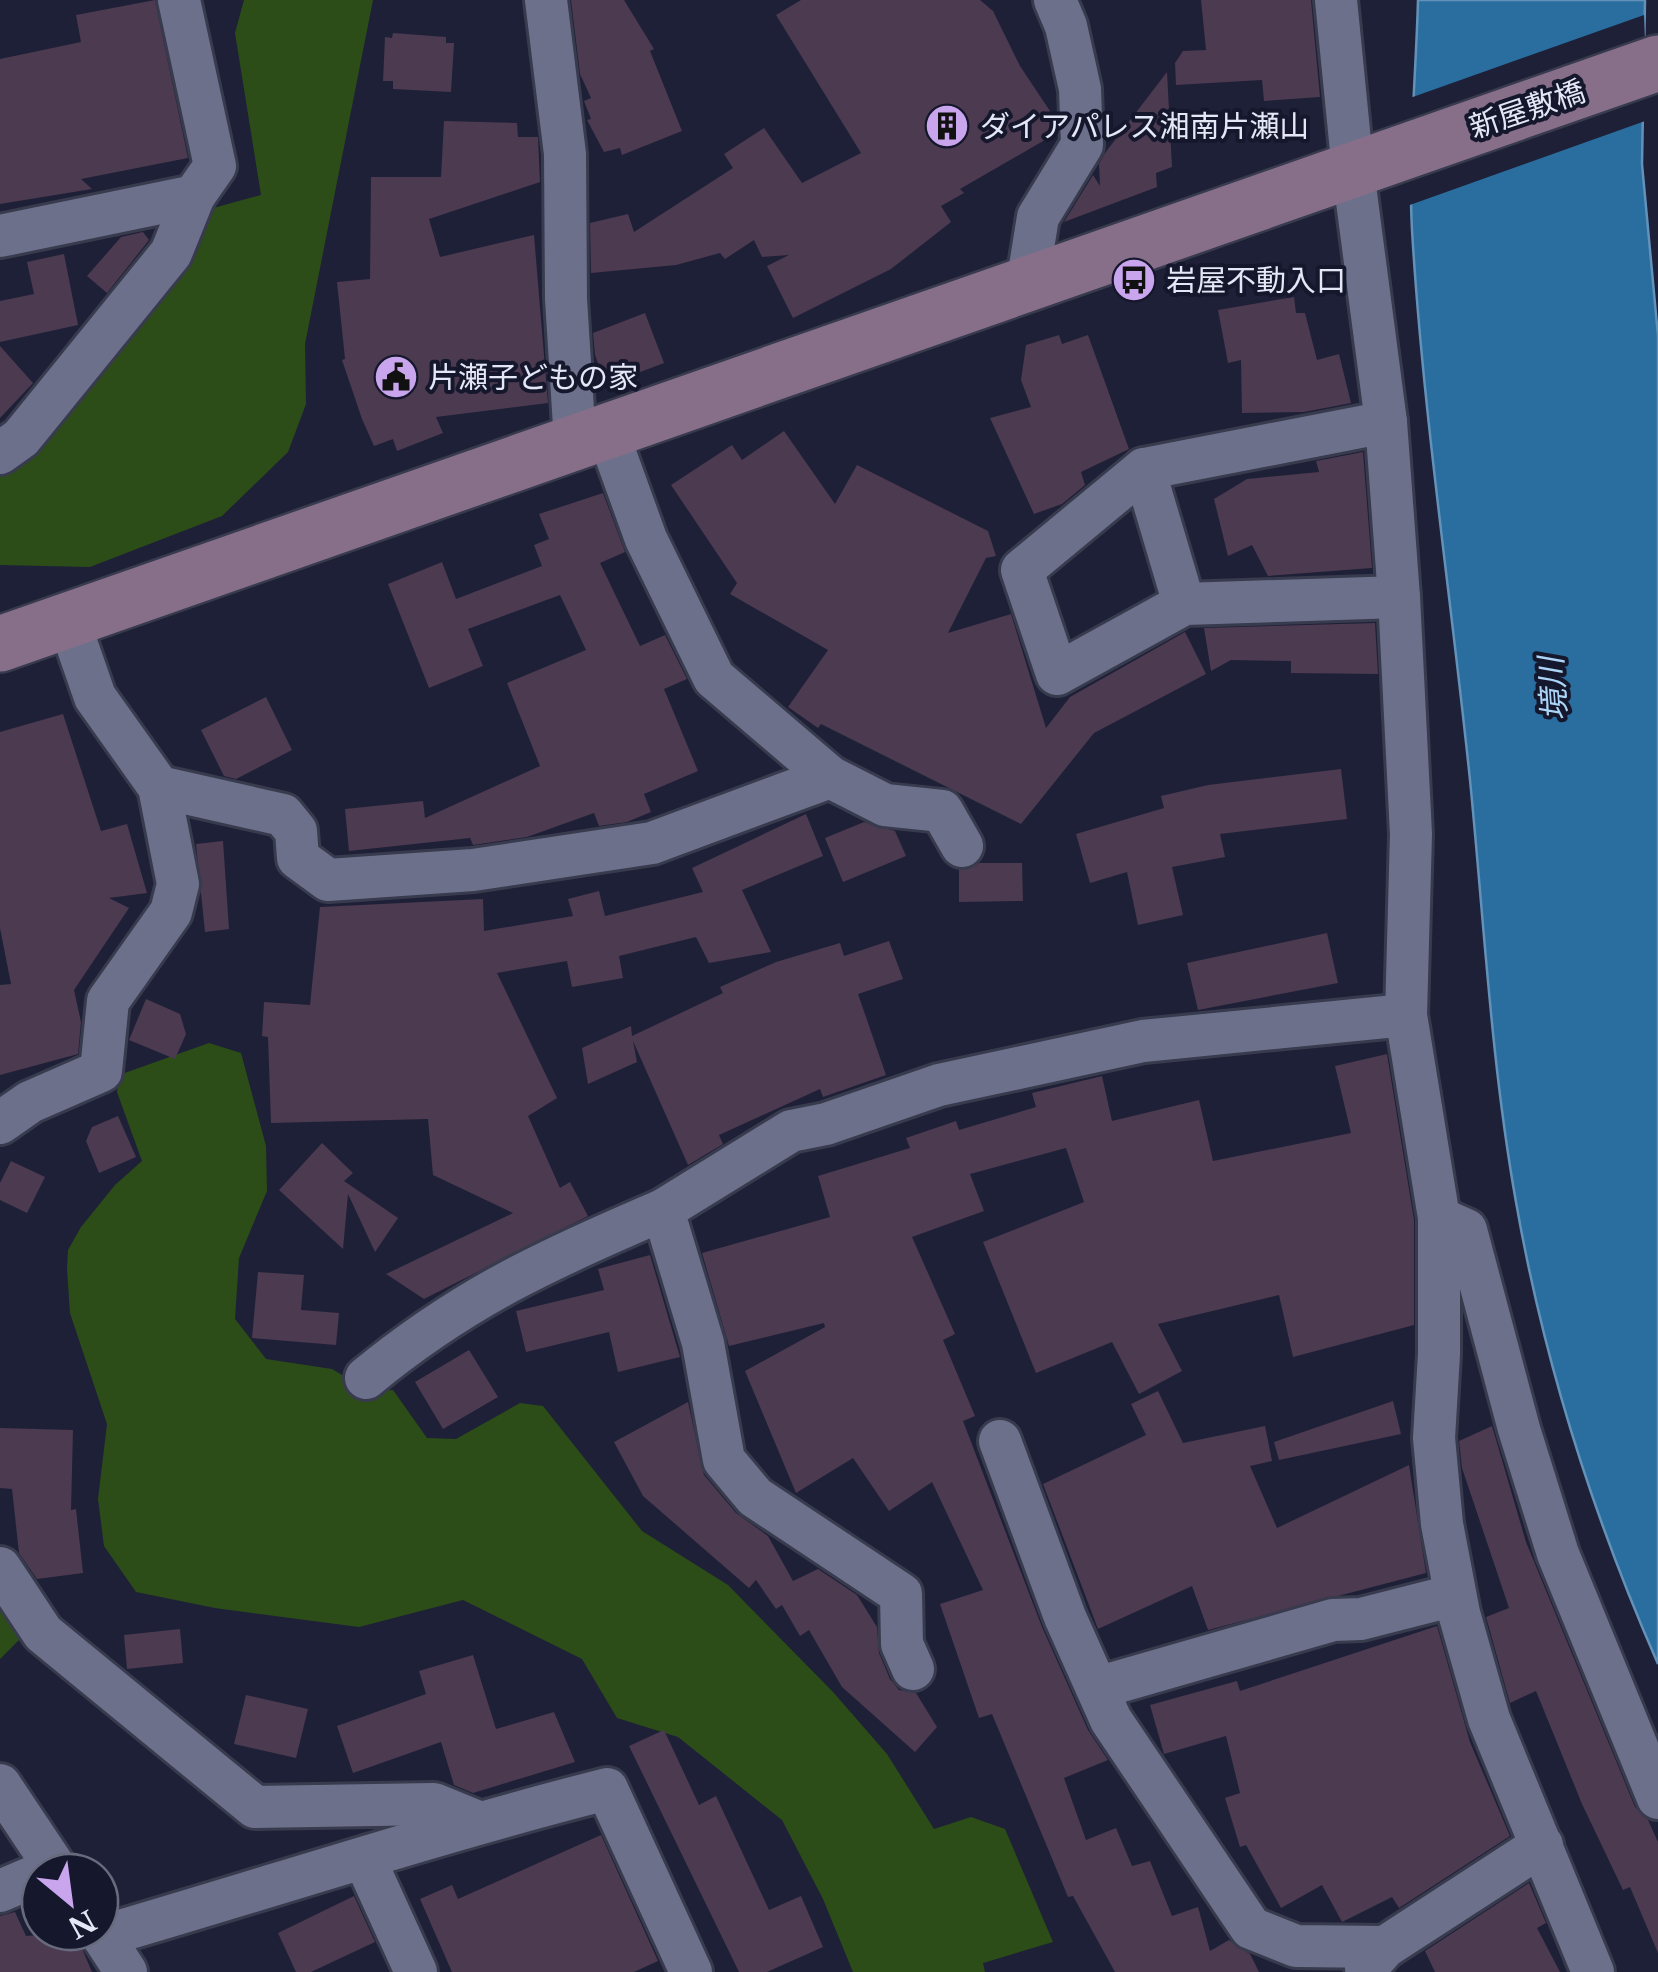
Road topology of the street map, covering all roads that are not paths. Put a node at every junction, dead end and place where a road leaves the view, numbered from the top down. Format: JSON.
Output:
{"nodes":[{"id":1,"x":180,"y":0,"type":"edge"},
{"id":2,"x":546,"y":0,"type":"edge"},
{"id":3,"x":1055,"y":0,"type":"edge"},
{"id":4,"x":1336,"y":0,"type":"edge"},
{"id":5,"x":1658,"y":63,"type":"edge"},
{"id":6,"x":1375,"y":163,"type":"junction"},
{"id":7,"x":194,"y":196,"type":"junction"},
{"id":8,"x":0,"y":236,"type":"edge"},
{"id":9,"x":1027,"y":284,"type":"junction"},
{"id":10,"x":1386,"y":422,"type":"junction"},
{"id":11,"x":591,"y":437,"type":"junction"},
{"id":12,"x":0,"y":453,"type":"edge"},
{"id":13,"x":1144,"y":469,"type":"junction"},
{"id":14,"x":1399,"y":597,"type":"junction"},
{"id":15,"x":1184,"y":604,"type":"junction"},
{"id":16,"x":69,"y":622,"type":"junction"},
{"id":17,"x":0,"y":644,"type":"edge"},
{"id":18,"x":830,"y":777,"type":"junction"},
{"id":19,"x":159,"y":786,"type":"junction"},
{"id":20,"x":962,"y":846,"type":"dead end"},
{"id":21,"x":1406,"y":1014,"type":"junction"},
{"id":22,"x":0,"y":1122,"type":"edge"},
{"id":23,"x":663,"y":1210,"type":"junction"},
{"id":24,"x":1439,"y":1218,"type":"junction"},
{"id":25,"x":366,"y":1378,"type":"dead end"},
{"id":26,"x":1000,"y":1442,"type":"dead end"},
{"id":27,"x":0,"y":1568,"type":"edge"},
{"id":28,"x":1455,"y":1594,"type":"junction"},
{"id":29,"x":912,"y":1669,"type":"dead end"},
{"id":30,"x":1097,"y":1688,"type":"junction"},
{"id":31,"x":0,"y":1785,"type":"edge"},
{"id":32,"x":1658,"y":1798,"type":"edge"},
{"id":33,"x":478,"y":1822,"type":"junction"},
{"id":34,"x":1542,"y":1845,"type":"junction"},
{"id":35,"x":39,"y":1852,"type":"edge"},
{"id":36,"x":365,"y":1860,"type":"junction"},
{"id":37,"x":120,"y":1929,"type":"edge"},
{"id":38,"x":1374,"y":1960,"type":"edge"},
{"id":39,"x":416,"y":1972,"type":"edge"},
{"id":40,"x":692,"y":1972,"type":"edge"},
{"id":41,"x":1593,"y":1972,"type":"edge"}],
"edges":[{"from":1,"to":7,"type":"street"},
{"from":2,"to":11,"type":"street"},
{"from":3,"to":9,"type":"street"},
{"from":4,"to":6,"type":"street"},
{"from":5,"to":6,"type":"street","name":"新屋敷橋"},
{"from":6,"to":9,"type":"street","name":"新屋敷橋"},
{"from":6,"to":10,"type":"street"},
{"from":7,"to":8,"type":"street"},
{"from":7,"to":12,"type":"street"},
{"from":9,"to":11,"type":"street","name":"新屋敷橋"},
{"from":10,"to":13,"type":"street"},
{"from":10,"to":14,"type":"street"},
{"from":11,"to":16,"type":"street","name":"新屋敷橋"},
{"from":11,"to":18,"type":"street"},
{"from":13,"to":15,"type":"street"},
{"from":13,"to":15,"type":"street"},
{"from":14,"to":15,"type":"street"},
{"from":14,"to":21,"type":"street"},
{"from":16,"to":17,"type":"street","name":"新屋敷橋"},
{"from":16,"to":19,"type":"street"},
{"from":18,"to":19,"type":"street"},
{"from":18,"to":20,"type":"street"},
{"from":19,"to":22,"type":"street"},
{"from":21,"to":23,"type":"street"},
{"from":21,"to":24,"type":"street"},
{"from":23,"to":25,"type":"street"},
{"from":23,"to":29,"type":"street"},
{"from":24,"to":28,"type":"street"},
{"from":24,"to":32,"type":"street"},
{"from":26,"to":30,"type":"street"},
{"from":27,"to":33,"type":"street"},
{"from":28,"to":30,"type":"street"},
{"from":28,"to":34,"type":"street"},
{"from":30,"to":38,"type":"street"},
{"from":31,"to":35,"type":"street"},
{"from":33,"to":36,"type":"street"},
{"from":33,"to":40,"type":"street"},
{"from":34,"to":38,"type":"street"},
{"from":34,"to":41,"type":"street"},
{"from":36,"to":37,"type":"street"},
{"from":36,"to":39,"type":"street"}]}
